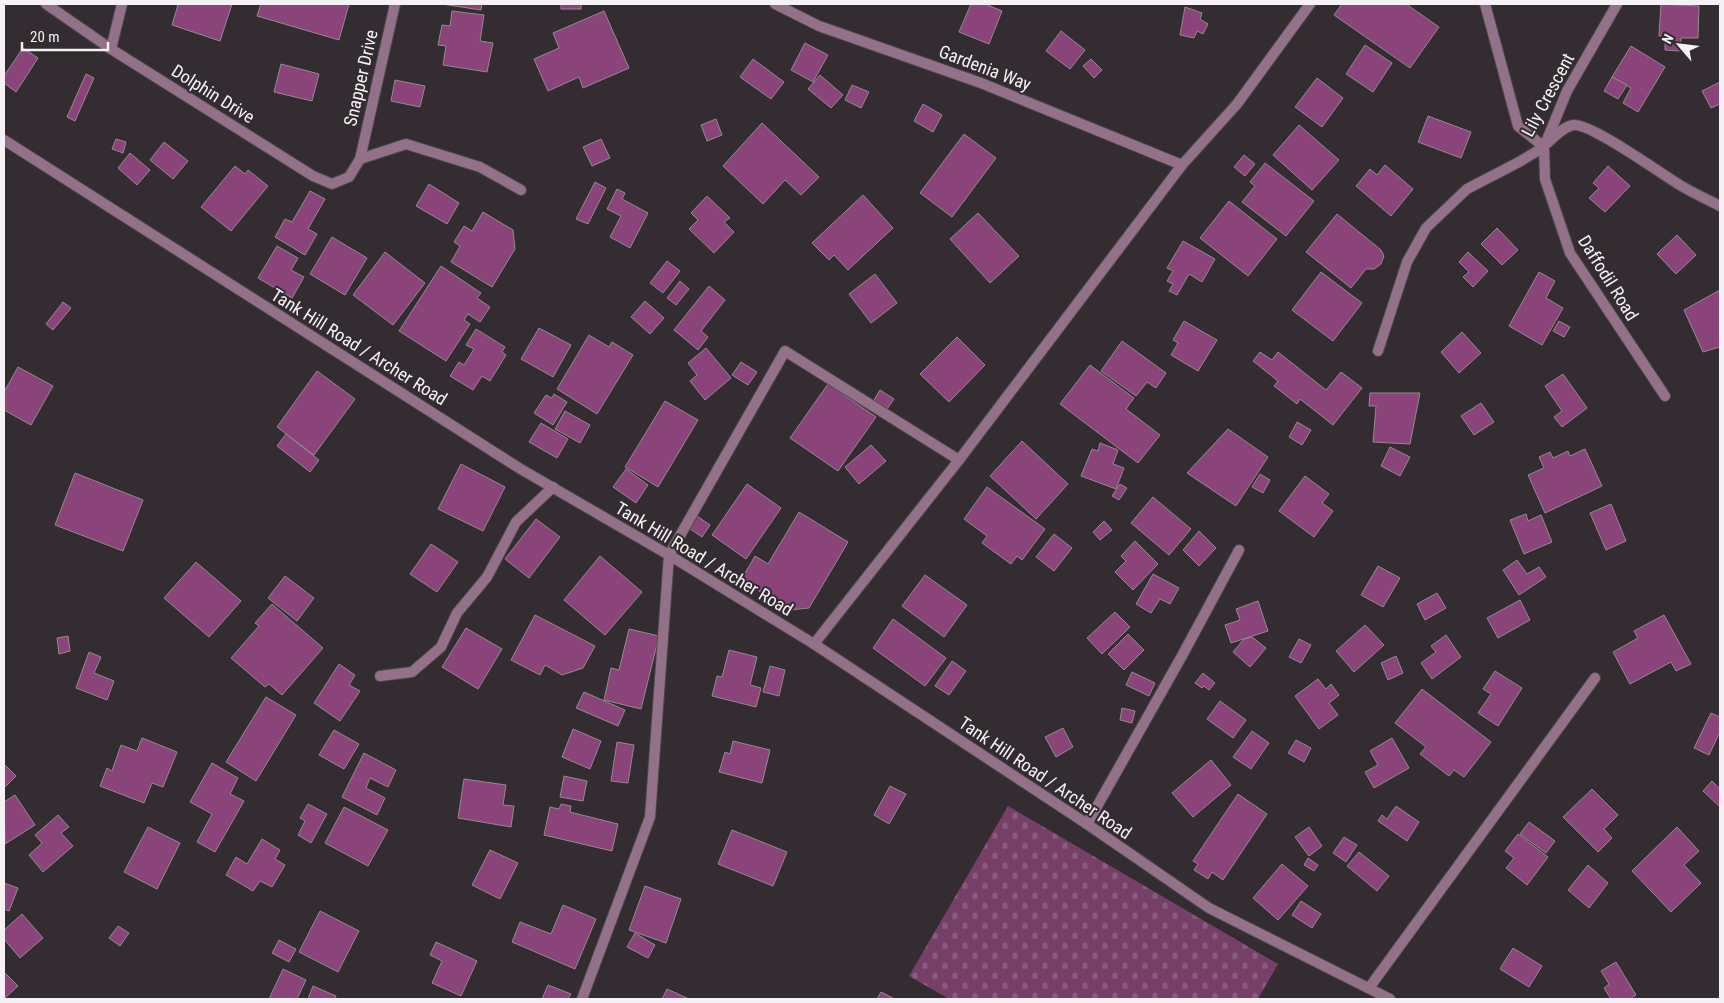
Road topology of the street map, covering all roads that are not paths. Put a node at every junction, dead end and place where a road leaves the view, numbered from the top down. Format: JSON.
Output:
{"nodes":[{"id":1,"x":46,"y":4,"type":"edge"},
{"id":2,"x":122,"y":4,"type":"edge"},
{"id":3,"x":395,"y":4,"type":"edge"},
{"id":4,"x":775,"y":4,"type":"edge"},
{"id":5,"x":1310,"y":4,"type":"edge"},
{"id":6,"x":1485,"y":4,"type":"edge"},
{"id":7,"x":1617,"y":4,"type":"edge"},
{"id":8,"x":111,"y":49,"type":"junction"},
{"id":9,"x":4,"y":140,"type":"edge"},
{"id":10,"x":1544,"y":147,"type":"junction"},
{"id":11,"x":360,"y":159,"type":"junction"},
{"id":12,"x":1182,"y":166,"type":"junction"},
{"id":13,"x":521,"y":190,"type":"dead end"},
{"id":14,"x":1720,"y":206,"type":"edge"},
{"id":15,"x":1378,"y":351,"type":"dead end"},
{"id":16,"x":1665,"y":396,"type":"dead end"},
{"id":17,"x":959,"y":460,"type":"junction"},
{"id":18,"x":553,"y":487,"type":"junction"},
{"id":19,"x":1239,"y":550,"type":"dead end"},
{"id":20,"x":669,"y":555,"type":"junction"},
{"id":21,"x":814,"y":644,"type":"junction"},
{"id":22,"x":380,"y":676,"type":"dead end"},
{"id":23,"x":1596,"y":678,"type":"dead end"},
{"id":24,"x":1087,"y":824,"type":"junction"},
{"id":25,"x":1369,"y":988,"type":"junction"},
{"id":26,"x":582,"y":999,"type":"edge"},
{"id":27,"x":1390,"y":999,"type":"edge"}],
"edges":[{"from":1,"to":8,"type":"street","name":"Dolphin Drive"},
{"from":2,"to":8,"type":"street"},
{"from":3,"to":11,"type":"street","name":"Snapper Drive"},
{"from":4,"to":12,"type":"street","name":"Gardenia Way"},
{"from":5,"to":12,"type":"street"},
{"from":6,"to":10,"type":"street"},
{"from":7,"to":10,"type":"street","name":"Lily Crescent"},
{"from":8,"to":11,"type":"street","name":"Dolphin Drive"},
{"from":9,"to":18,"type":"street","name":"Tank Hill Road / Archer Road"},
{"from":10,"to":14,"type":"street"},
{"from":10,"to":15,"type":"street","name":"Lily Crescent"},
{"from":10,"to":16,"type":"street","name":"Daffodil Road"},
{"from":11,"to":13,"type":"street"},
{"from":12,"to":17,"type":"street"},
{"from":17,"to":20,"type":"street"},
{"from":17,"to":21,"type":"street"},
{"from":18,"to":20,"type":"street","name":"Tank Hill Road / Archer Road"},
{"from":18,"to":22,"type":"street"},
{"from":19,"to":24,"type":"street"},
{"from":20,"to":21,"type":"street","name":"Tank Hill Road / Archer Road"},
{"from":20,"to":26,"type":"street"},
{"from":21,"to":24,"type":"street","name":"Tank Hill Road / Archer Road"},
{"from":23,"to":25,"type":"street"},
{"from":24,"to":25,"type":"street","name":"Tank Hill Road / Archer Road"},
{"from":25,"to":27,"type":"street","name":"Tank Hill Road / Archer Road"}]}
